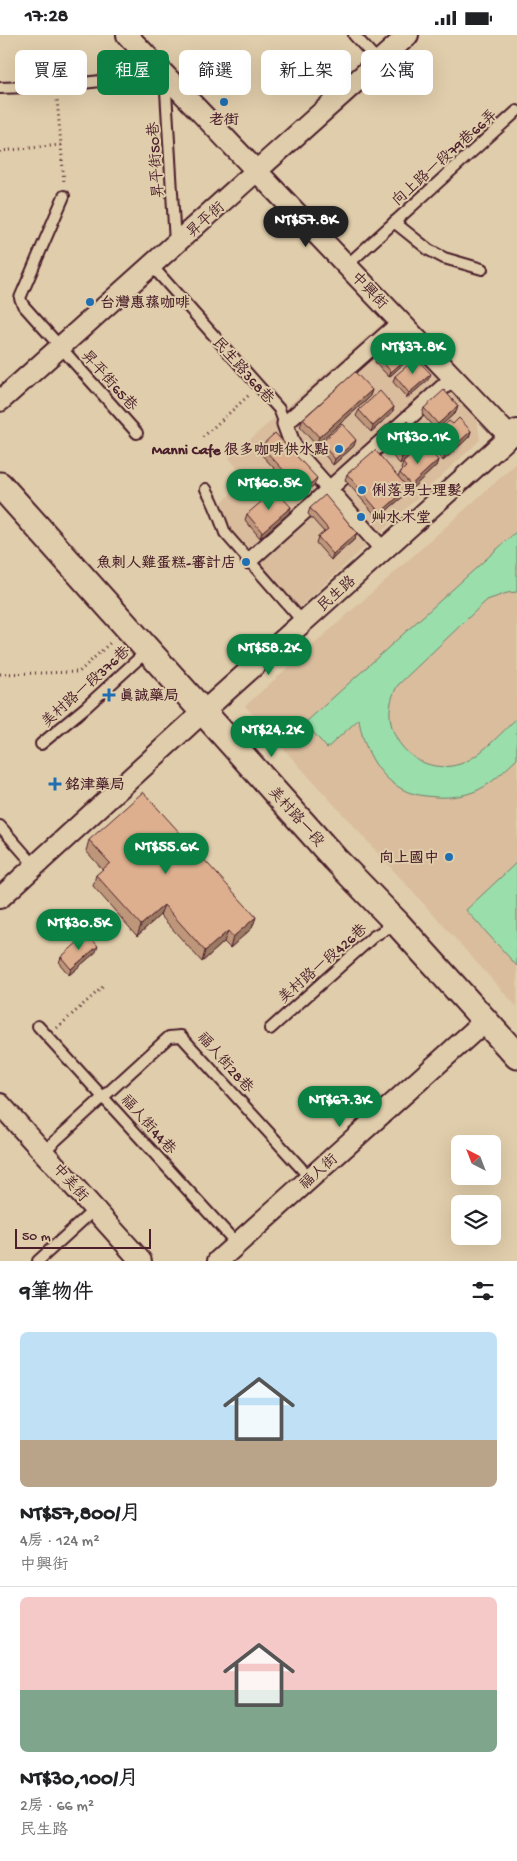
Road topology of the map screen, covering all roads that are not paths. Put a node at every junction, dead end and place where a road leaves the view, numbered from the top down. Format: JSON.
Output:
{"nodes":[{"id":1,"x":128,"y":35,"type":"edge"},
{"id":2,"x":354,"y":35,"type":"edge"},
{"id":3,"x":408,"y":35,"type":"edge"},
{"id":4,"x":142,"y":50,"type":"edge"},
{"id":5,"x":368,"y":50,"type":"edge"},
{"id":6,"x":392,"y":50,"type":"edge"},
{"id":7,"x":169,"y":78,"type":"edge"},
{"id":8,"x":361,"y":78,"type":"edge"},
{"id":9,"x":97,"y":81,"type":"edge"},
{"id":10,"x":0,"y":88,"type":"edge"},
{"id":11,"x":166,"y":95,"type":"edge"},
{"id":12,"x":517,"y":111,"type":"edge"},
{"id":13,"x":258,"y":172,"type":"junction"},
{"id":14,"x":64,"y":196,"type":"road end"},
{"id":15,"x":394,"y":222,"type":"junction"},
{"id":16,"x":176,"y":245,"type":"junction"},
{"id":17,"x":152,"y":266,"type":"junction"},
{"id":18,"x":346,"y":266,"type":"junction"},
{"id":19,"x":482,"y":269,"type":"dead end"},
{"id":20,"x":400,"y":322,"type":"junction"},
{"id":21,"x":60,"y":347,"type":"junction"},
{"id":22,"x":453,"y":378,"type":"junction"},
{"id":23,"x":0,"y":401,"type":"edge"},
{"id":24,"x":285,"y":424,"type":"junction"},
{"id":25,"x":137,"y":433,"type":"dead end"},
{"id":26,"x":513,"y":434,"type":"edge"},
{"id":27,"x":0,"y":485,"type":"edge"},
{"id":28,"x":206,"y":489,"type":"dead end"},
{"id":29,"x":330,"y":489,"type":"junction"},
{"id":30,"x":383,"y":550,"type":"junction"},
{"id":31,"x":249,"y":561,"type":"junction"},
{"id":32,"x":303,"y":622,"type":"junction"},
{"id":33,"x":148,"y":649,"type":"junction"},
{"id":34,"x":204,"y":711,"type":"junction"},
{"id":35,"x":41,"y":744,"type":"dead end"},
{"id":36,"x":0,"y":826,"type":"edge"},
{"id":37,"x":35,"y":866,"type":"junction"},
{"id":38,"x":0,"y":898,"type":"edge"},
{"id":39,"x":397,"y":923,"type":"junction"},
{"id":40,"x":486,"y":1021,"type":"junction"},
{"id":41,"x":38,"y":1026,"type":"dead end"},
{"id":42,"x":270,"y":1029,"type":"dead end"},
{"id":43,"x":517,"y":1056,"type":"edge"},
{"id":44,"x":103,"y":1096,"type":"junction"},
{"id":45,"x":0,"y":1103,"type":"edge"},
{"id":46,"x":43,"y":1152,"type":"junction"},
{"id":47,"x":310,"y":1179,"type":"junction"},
{"id":48,"x":95,"y":1209,"type":"junction"},
{"id":49,"x":237,"y":1244,"type":"junction"},
{"id":50,"x":38,"y":1261,"type":"edge"},
{"id":51,"x":141,"y":1261,"type":"edge"},
{"id":52,"x":218,"y":1261,"type":"edge"}],
"edges":[{"from":1,"to":4,"type":"street","name":"中興街"},
{"from":2,"to":5,"type":"lane"},
{"from":3,"to":6,"type":"street","name":"昇平街"},
{"from":7,"to":13,"type":"street","name":"中興街"},
{"from":8,"to":13,"type":"street","name":"昇平街"},
{"from":9,"to":10,"type":"lane"},
{"from":11,"to":16,"type":"lane","name":"昇平街50巷"},
{"from":12,"to":15,"type":"lane","name":"向上路一段79巷66弄"},
{"from":13,"to":16,"type":"street","name":"昇平街"},
{"from":13,"to":18,"type":"street","name":"中興街"},
{"from":14,"to":21,"type":"lane","name":"昇平街65巷"},
{"from":15,"to":18,"type":"lane","name":"向上路一段79巷66弄"},
{"from":15,"to":19,"type":"lane"},
{"from":16,"to":17,"type":"street","name":"昇平街"},
{"from":17,"to":21,"type":"street","name":"昇平街"},
{"from":17,"to":24,"type":"lane","name":"民生路368巷"},
{"from":18,"to":20,"type":"street","name":"中興街"},
{"from":20,"to":22,"type":"street","name":"中興街"},
{"from":20,"to":24,"type":"street"},
{"from":21,"to":23,"type":"street","name":"昇平街"},
{"from":21,"to":25,"type":"lane","name":"昇平街65巷"},
{"from":22,"to":26,"type":"street","name":"中興街"},
{"from":22,"to":29,"type":"street"},
{"from":24,"to":29,"type":"street","name":"民生路368巷"},
{"from":26,"to":30,"type":"street","name":"民生路"},
{"from":27,"to":33,"type":"street","name":"美村路一段"},
{"from":28,"to":31,"type":"lane"},
{"from":29,"to":30,"type":"street","name":"民生路368巷"},
{"from":29,"to":31,"type":"street"},
{"from":30,"to":32,"type":"street","name":"民生路"},
{"from":31,"to":32,"type":"lane"},
{"from":32,"to":34,"type":"street","name":"民生路"},
{"from":33,"to":34,"type":"street","name":"美村路一段"},
{"from":33,"to":35,"type":"lane","name":"美村路一段376巷"},
{"from":34,"to":37,"type":"street","name":"民生路"},
{"from":34,"to":39,"type":"street","name":"美村路一段"},
{"from":36,"to":37,"type":"lane"},
{"from":37,"to":38,"type":"street","name":"民生路"},
{"from":39,"to":40,"type":"street","name":"美村路一段"},
{"from":39,"to":42,"type":"lane","name":"美村路一段426巷"},
{"from":40,"to":43,"type":"street","name":"美村路一段"},
{"from":40,"to":47,"type":"street","name":"福人街"},
{"from":41,"to":44,"type":"lane","name":"福人街44巷"},
{"from":44,"to":46,"type":"lane","name":"福人街28巷"},
{"from":44,"to":47,"type":"lane","name":"福人街28巷"},
{"from":44,"to":49,"type":"lane","name":"福人街44巷"},
{"from":45,"to":46,"type":"street","name":"中美街"},
{"from":46,"to":48,"type":"street","name":"中美街"},
{"from":47,"to":49,"type":"street","name":"福人街"},
{"from":48,"to":50,"type":"lane"},
{"from":48,"to":51,"type":"street","name":"中美街"},
{"from":49,"to":52,"type":"street","name":"福人街"}]}
